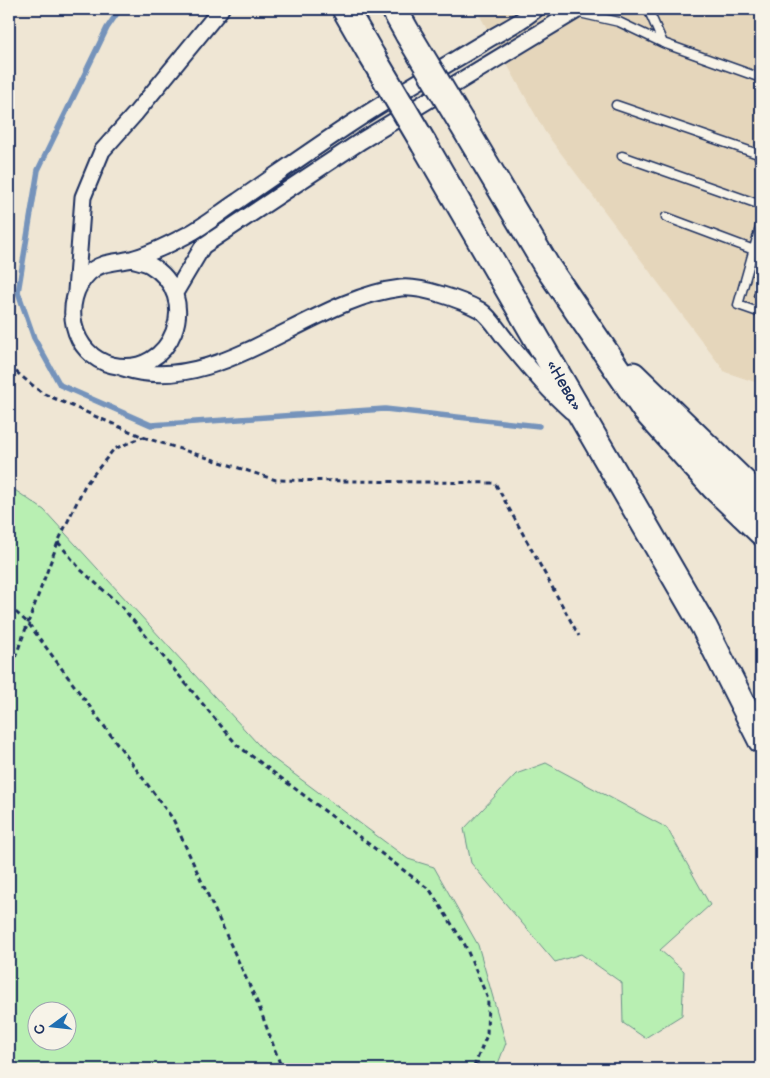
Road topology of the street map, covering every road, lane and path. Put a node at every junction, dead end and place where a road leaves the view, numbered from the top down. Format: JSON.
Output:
{"nodes":[{"id":1,"x":222,"y":9,"type":"edge"},
{"id":2,"x":344,"y":9,"type":"edge"},
{"id":3,"x":394,"y":9,"type":"edge"},
{"id":4,"x":536,"y":9,"type":"edge"},
{"id":5,"x":648,"y":9,"type":"edge"},
{"id":6,"x":577,"y":10,"type":"edge"},
{"id":7,"x":663,"y":43,"type":"junction"},
{"id":8,"x":761,"y":78,"type":"edge"},
{"id":9,"x":616,"y":106,"type":"dead end"},
{"id":10,"x":761,"y":155,"type":"edge"},
{"id":11,"x":622,"y":156,"type":"dead end"},
{"id":12,"x":761,"y":205,"type":"edge"},
{"id":13,"x":666,"y":217,"type":"dead end"},
{"id":14,"x":761,"y":224,"type":"edge"},
{"id":15,"x":754,"y":250,"type":"junction"},
{"id":16,"x":131,"y":259,"type":"junction"},
{"id":17,"x":76,"y":291,"type":"junction"},
{"id":18,"x":175,"y":293,"type":"junction"},
{"id":19,"x":761,"y":313,"type":"edge"},
{"id":20,"x":605,"y":350,"type":"junction"},
{"id":21,"x":112,"y":365,"type":"junction"},
{"id":22,"x":9,"y":366,"type":"edge"},
{"id":23,"x":588,"y":426,"type":"junction"},
{"id":24,"x":143,"y":436,"type":"junction"},
{"id":25,"x":761,"y":499,"type":"edge"},
{"id":26,"x":761,"y":532,"type":"edge"},
{"id":27,"x":58,"y":542,"type":"junction"},
{"id":28,"x":9,"y":606,"type":"edge"},
{"id":29,"x":28,"y":623,"type":"junction"},
{"id":30,"x":704,"y":627,"type":"junction"},
{"id":31,"x":579,"y":636,"type":"dead end"},
{"id":32,"x":9,"y":674,"type":"edge"},
{"id":33,"x":761,"y":706,"type":"edge"},
{"id":34,"x":761,"y":740,"type":"edge"},
{"id":35,"x":282,"y":1069,"type":"edge"},
{"id":36,"x":473,"y":1069,"type":"edge"}],
"edges":[{"from":1,"to":17,"type":"street"},
{"from":2,"to":23,"type":"main road","name":"«Нева»","bridge":true},
{"from":3,"to":20,"type":"main road","bridge":true},
{"from":4,"to":16,"type":"street"},
{"from":5,"to":7,"type":"lane"},
{"from":6,"to":7,"type":"lane"},
{"from":6,"to":18,"type":"street"},
{"from":7,"to":8,"type":"lane"},
{"from":9,"to":10,"type":"lane"},
{"from":11,"to":12,"type":"lane"},
{"from":13,"to":15,"type":"lane"},
{"from":14,"to":15,"type":"lane"},
{"from":15,"to":19,"type":"lane"},
{"from":16,"to":17,"type":"street"},
{"from":16,"to":18,"type":"street"},
{"from":17,"to":21,"type":"street"},
{"from":18,"to":21,"type":"street"},
{"from":20,"to":25,"type":"main road"},
{"from":20,"to":26,"type":"main road"},
{"from":21,"to":23,"type":"street"},
{"from":22,"to":24,"type":"path"},
{"from":23,"to":30,"type":"main road","name":"«Нева»"},
{"from":24,"to":27,"type":"path"},
{"from":24,"to":31,"type":"path"},
{"from":27,"to":29,"type":"path"},
{"from":27,"to":36,"type":"path"},
{"from":28,"to":29,"type":"path"},
{"from":29,"to":32,"type":"path"},
{"from":29,"to":35,"type":"path"},
{"from":30,"to":33,"type":"main road"},
{"from":30,"to":34,"type":"main road"}]}
